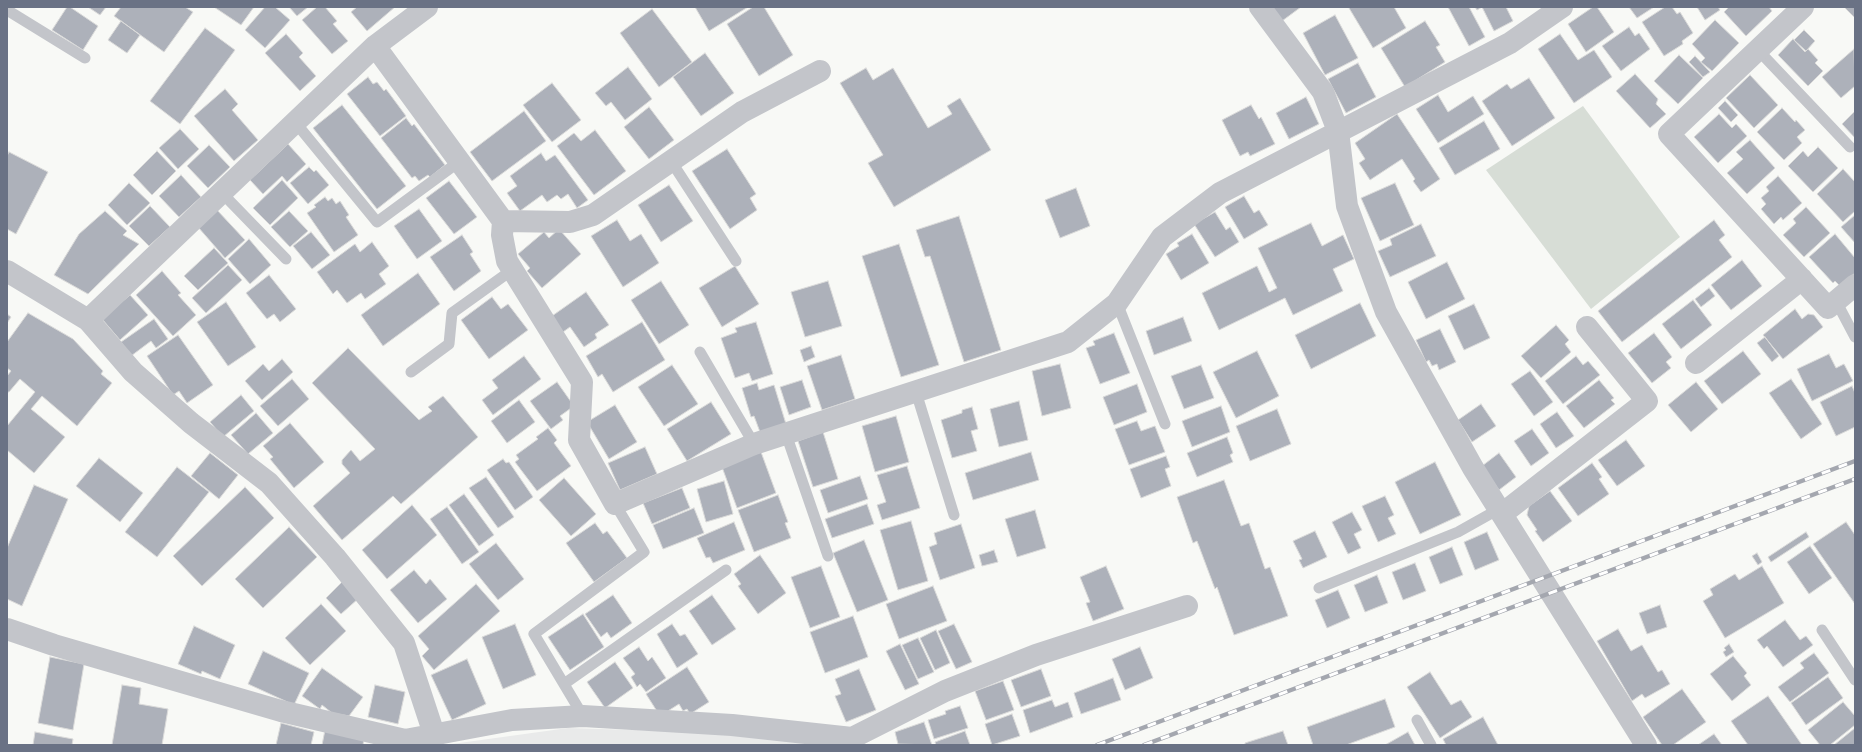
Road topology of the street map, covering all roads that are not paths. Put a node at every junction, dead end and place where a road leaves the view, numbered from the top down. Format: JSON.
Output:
{"nodes":[{"id":1,"x":1260,"y":7,"type":"edge"},
{"id":2,"x":1562,"y":7,"type":"edge"},
{"id":3,"x":1803,"y":7,"type":"edge"},
{"id":4,"x":423,"y":8,"type":"edge"},
{"id":5,"x":7,"y":10,"type":"edge"},
{"id":6,"x":375,"y":46,"type":"junction"},
{"id":7,"x":1758,"y":50,"type":"junction"},
{"id":8,"x":85,"y":58,"type":"dead end"},
{"id":9,"x":820,"y":71,"type":"dead end"},
{"id":10,"x":295,"y":122,"type":"junction"},
{"id":11,"x":1338,"y":131,"type":"junction"},
{"id":12,"x":1850,"y":147,"type":"dead end"},
{"id":13,"x":460,"y":161,"type":"junction"},
{"id":14,"x":671,"y":161,"type":"junction"},
{"id":15,"x":222,"y":192,"type":"junction"},
{"id":16,"x":503,"y":220,"type":"junction"},
{"id":17,"x":286,"y":259,"type":"dead end"},
{"id":18,"x":736,"y":261,"type":"dead end"},
{"id":19,"x":512,"y":270,"type":"junction"},
{"id":20,"x":7,"y":271,"type":"edge"},
{"id":21,"x":1802,"y":279,"type":"junction"},
{"id":22,"x":1855,"y":285,"type":"edge"},
{"id":23,"x":1836,"y":301,"type":"junction"},
{"id":24,"x":1117,"y":303,"type":"junction"},
{"id":25,"x":88,"y":320,"type":"junction"},
{"id":26,"x":1587,"y":327,"type":"dead end"},
{"id":27,"x":1855,"y":337,"type":"edge"},
{"id":28,"x":700,"y":352,"type":"dead end"},
{"id":29,"x":1696,"y":363,"type":"dead end"},
{"id":30,"x":411,"y":372,"type":"dead end"},
{"id":31,"x":916,"y":392,"type":"junction"},
{"id":32,"x":1165,"y":424,"type":"dead end"},
{"id":33,"x":786,"y":434,"type":"junction"},
{"id":34,"x":754,"y":444,"type":"junction"},
{"id":35,"x":615,"y":504,"type":"junction"},
{"id":36,"x":1500,"y":511,"type":"junction"},
{"id":37,"x":954,"y":515,"type":"dead end"},
{"id":38,"x":828,"y":556,"type":"dead end"},
{"id":39,"x":726,"y":570,"type":"dead end"},
{"id":40,"x":1319,"y":588,"type":"dead end"},
{"id":41,"x":1187,"y":606,"type":"dead end"},
{"id":42,"x":7,"y":629,"type":"edge"},
{"id":43,"x":1822,"y":630,"type":"dead end"},
{"id":44,"x":1855,"y":680,"type":"edge"},
{"id":45,"x":564,"y":684,"type":"junction"},
{"id":46,"x":583,"y":716,"type":"junction"},
{"id":47,"x":1417,"y":720,"type":"dead end"},
{"id":48,"x":434,"y":734,"type":"junction"},
{"id":49,"x":1431,"y":745,"type":"edge"},
{"id":50,"x":1646,"y":745,"type":"edge"}],
"edges":[{"from":1,"to":11,"type":"street"},
{"from":2,"to":11,"type":"street"},
{"from":3,"to":7,"type":"street"},
{"from":4,"to":6,"type":"street"},
{"from":5,"to":8,"type":"lane"},
{"from":6,"to":10,"type":"street"},
{"from":6,"to":13,"type":"street"},
{"from":7,"to":12,"type":"lane"},
{"from":7,"to":21,"type":"street"},
{"from":9,"to":14,"type":"street"},
{"from":10,"to":13,"type":"lane"},
{"from":10,"to":15,"type":"street"},
{"from":11,"to":24,"type":"street"},
{"from":11,"to":36,"type":"street"},
{"from":13,"to":16,"type":"street"},
{"from":14,"to":16,"type":"street"},
{"from":14,"to":18,"type":"lane"},
{"from":15,"to":17,"type":"lane"},
{"from":15,"to":25,"type":"street"},
{"from":16,"to":19,"type":"street"},
{"from":19,"to":30,"type":"lane"},
{"from":19,"to":35,"type":"street"},
{"from":20,"to":25,"type":"street"},
{"from":21,"to":23,"type":"street"},
{"from":21,"to":29,"type":"street"},
{"from":22,"to":23,"type":"street"},
{"from":23,"to":27,"type":"lane"},
{"from":24,"to":31,"type":"street"},
{"from":24,"to":32,"type":"lane"},
{"from":25,"to":48,"type":"street"},
{"from":26,"to":36,"type":"street"},
{"from":28,"to":34,"type":"lane"},
{"from":31,"to":33,"type":"street"},
{"from":31,"to":37,"type":"lane"},
{"from":33,"to":34,"type":"street"},
{"from":33,"to":38,"type":"lane"},
{"from":34,"to":35,"type":"street"},
{"from":35,"to":45,"type":"lane"},
{"from":36,"to":40,"type":"lane"},
{"from":36,"to":50,"type":"street"},
{"from":39,"to":45,"type":"lane"},
{"from":41,"to":46,"type":"street"},
{"from":42,"to":48,"type":"street"},
{"from":43,"to":44,"type":"lane"},
{"from":45,"to":46,"type":"lane"},
{"from":46,"to":48,"type":"street"},
{"from":47,"to":49,"type":"lane"}]}
